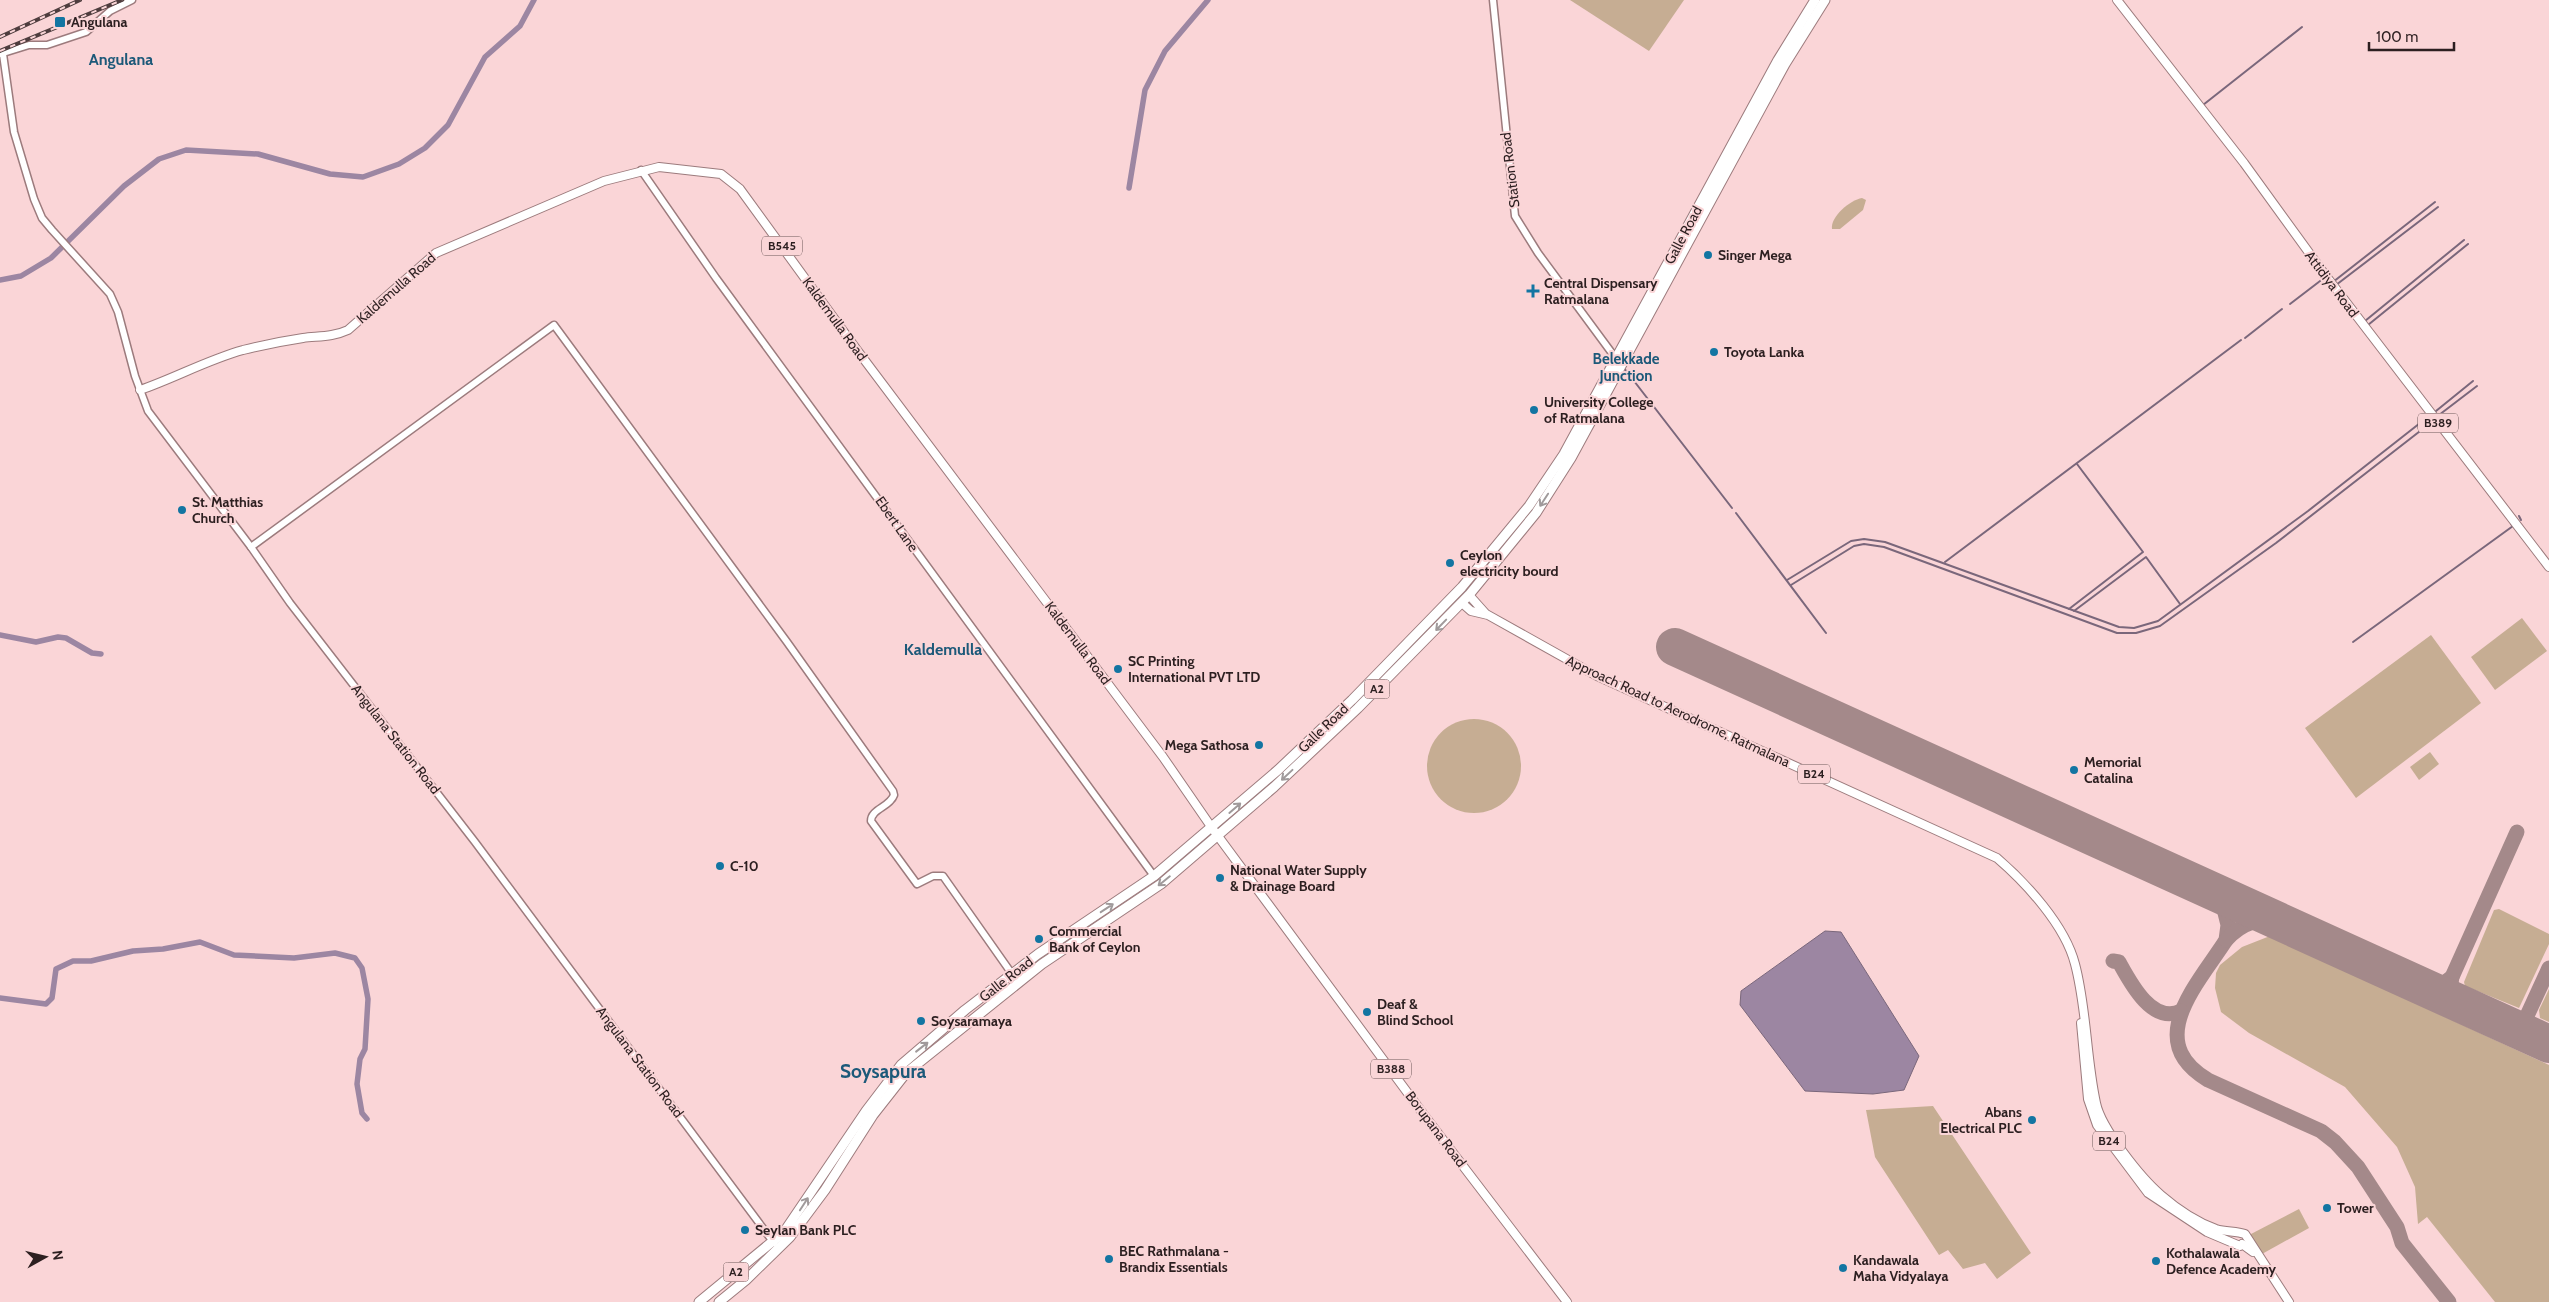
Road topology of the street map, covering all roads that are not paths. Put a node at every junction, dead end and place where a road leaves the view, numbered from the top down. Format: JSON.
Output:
{"nodes":[{"id":1,"x":132,"y":0,"type":"edge"},
{"id":2,"x":1494,"y":0,"type":"edge"},
{"id":3,"x":1815,"y":0,"type":"edge"},
{"id":4,"x":1825,"y":0,"type":"edge"},
{"id":5,"x":2117,"y":0,"type":"edge"},
{"id":6,"x":1,"y":54,"type":"edge"},
{"id":7,"x":642,"y":170,"type":"junction"},
{"id":8,"x":1620,"y":363,"type":"junction"},
{"id":9,"x":140,"y":390,"type":"junction"},
{"id":10,"x":251,"y":547,"type":"junction"},
{"id":11,"x":2549,"y":567,"type":"edge"},
{"id":12,"x":1462,"y":587,"type":"junction"},
{"id":13,"x":1454,"y":595,"type":"junction"},
{"id":14,"x":1469,"y":595,"type":"junction"},
{"id":15,"x":1462,"y":603,"type":"junction"},
{"id":16,"x":1488,"y":616,"type":"junction"},
{"id":17,"x":1215,"y":831,"type":"junction"},
{"id":18,"x":1154,"y":876,"type":"junction"},
{"id":19,"x":1012,"y":974,"type":"junction"},
{"id":20,"x":2227,"y":1235,"type":"junction"},
{"id":21,"x":2244,"y":1241,"type":"junction"},
{"id":22,"x":776,"y":1246,"type":"junction"},
{"id":23,"x":699,"y":1302,"type":"edge"},
{"id":24,"x":719,"y":1302,"type":"edge"},
{"id":25,"x":1567,"y":1302,"type":"edge"},
{"id":26,"x":2289,"y":1302,"type":"edge"}],
"edges":[{"from":1,"to":6,"type":"street"},
{"from":2,"to":8,"type":"street","name":"Station Road"},
{"from":3,"to":8,"type":"highway","name":"Galle Road","number":"A2"},
{"from":4,"to":8,"type":"highway","name":"Galle Road","number":"A2"},
{"from":5,"to":11,"type":"main road","name":"Attidiya Road","number":"B389"},
{"from":6,"to":9,"type":"street","name":"Angulana Station Road"},
{"from":7,"to":9,"type":"main road","name":"Kaldemulla Road","number":"B545"},
{"from":7,"to":17,"type":"main road","name":"Kaldemulla Road","number":"B545"},
{"from":7,"to":18,"type":"street","name":"Ebert Lane"},
{"from":8,"to":12,"type":"highway","name":"Galle Road","number":"A2"},
{"from":8,"to":14,"type":"highway","name":"Galle Road","number":"A2","one_way":true},
{"from":9,"to":10,"type":"street","name":"Angulana Station Road"},
{"from":10,"to":19,"type":"street"},
{"from":10,"to":22,"type":"street","name":"Angulana Station Road"},
{"from":12,"to":13,"type":"highway","name":"Galle Road","number":"A2"},
{"from":12,"to":14,"type":"highway"},
{"from":13,"to":15,"type":"highway"},
{"from":17,"to":13,"type":"highway","name":"Galle Road","number":"A2","one_way":true},
{"from":14,"to":15,"type":"highway","name":"Galle Road","number":"A2"},
{"from":14,"to":16,"type":"main road","name":"Approach Road to Aerodrome, Ratmalana","number":"B24"},
{"from":15,"to":16,"type":"main road","name":"Approach Road to Aerodrome, Ratmalana","number":"B24"},
{"from":15,"to":17,"type":"highway","name":"Galle Road","number":"A2","one_way":true},
{"from":16,"to":20,"type":"main road","name":"Approach Road to Aerodrome, Ratmalana","number":"B24"},
{"from":17,"to":18,"type":"highway","name":"Galle Road","number":"A2"},
{"from":17,"to":22,"type":"highway","name":"Galle Road","number":"A2","one_way":true},
{"from":17,"to":25,"type":"main road","name":"Borupana Road","number":"B388"},
{"from":19,"to":18,"type":"highway","name":"Galle Road","number":"A2","one_way":true},
{"from":22,"to":19,"type":"highway","name":"Galle Road","number":"A2","one_way":true},
{"from":20,"to":21,"type":"main road","name":"Approach Road to Aerodrome, Ratmalana","number":"B24"},
{"from":20,"to":21,"type":"main road","name":"Approach Road to Aerodrome, Ratmalana","number":"B24"},
{"from":21,"to":26,"type":"main road"},
{"from":22,"to":23,"type":"highway","name":"Galle Road","number":"A2"},
{"from":22,"to":24,"type":"highway","name":"Galle Road","number":"A2"}]}
